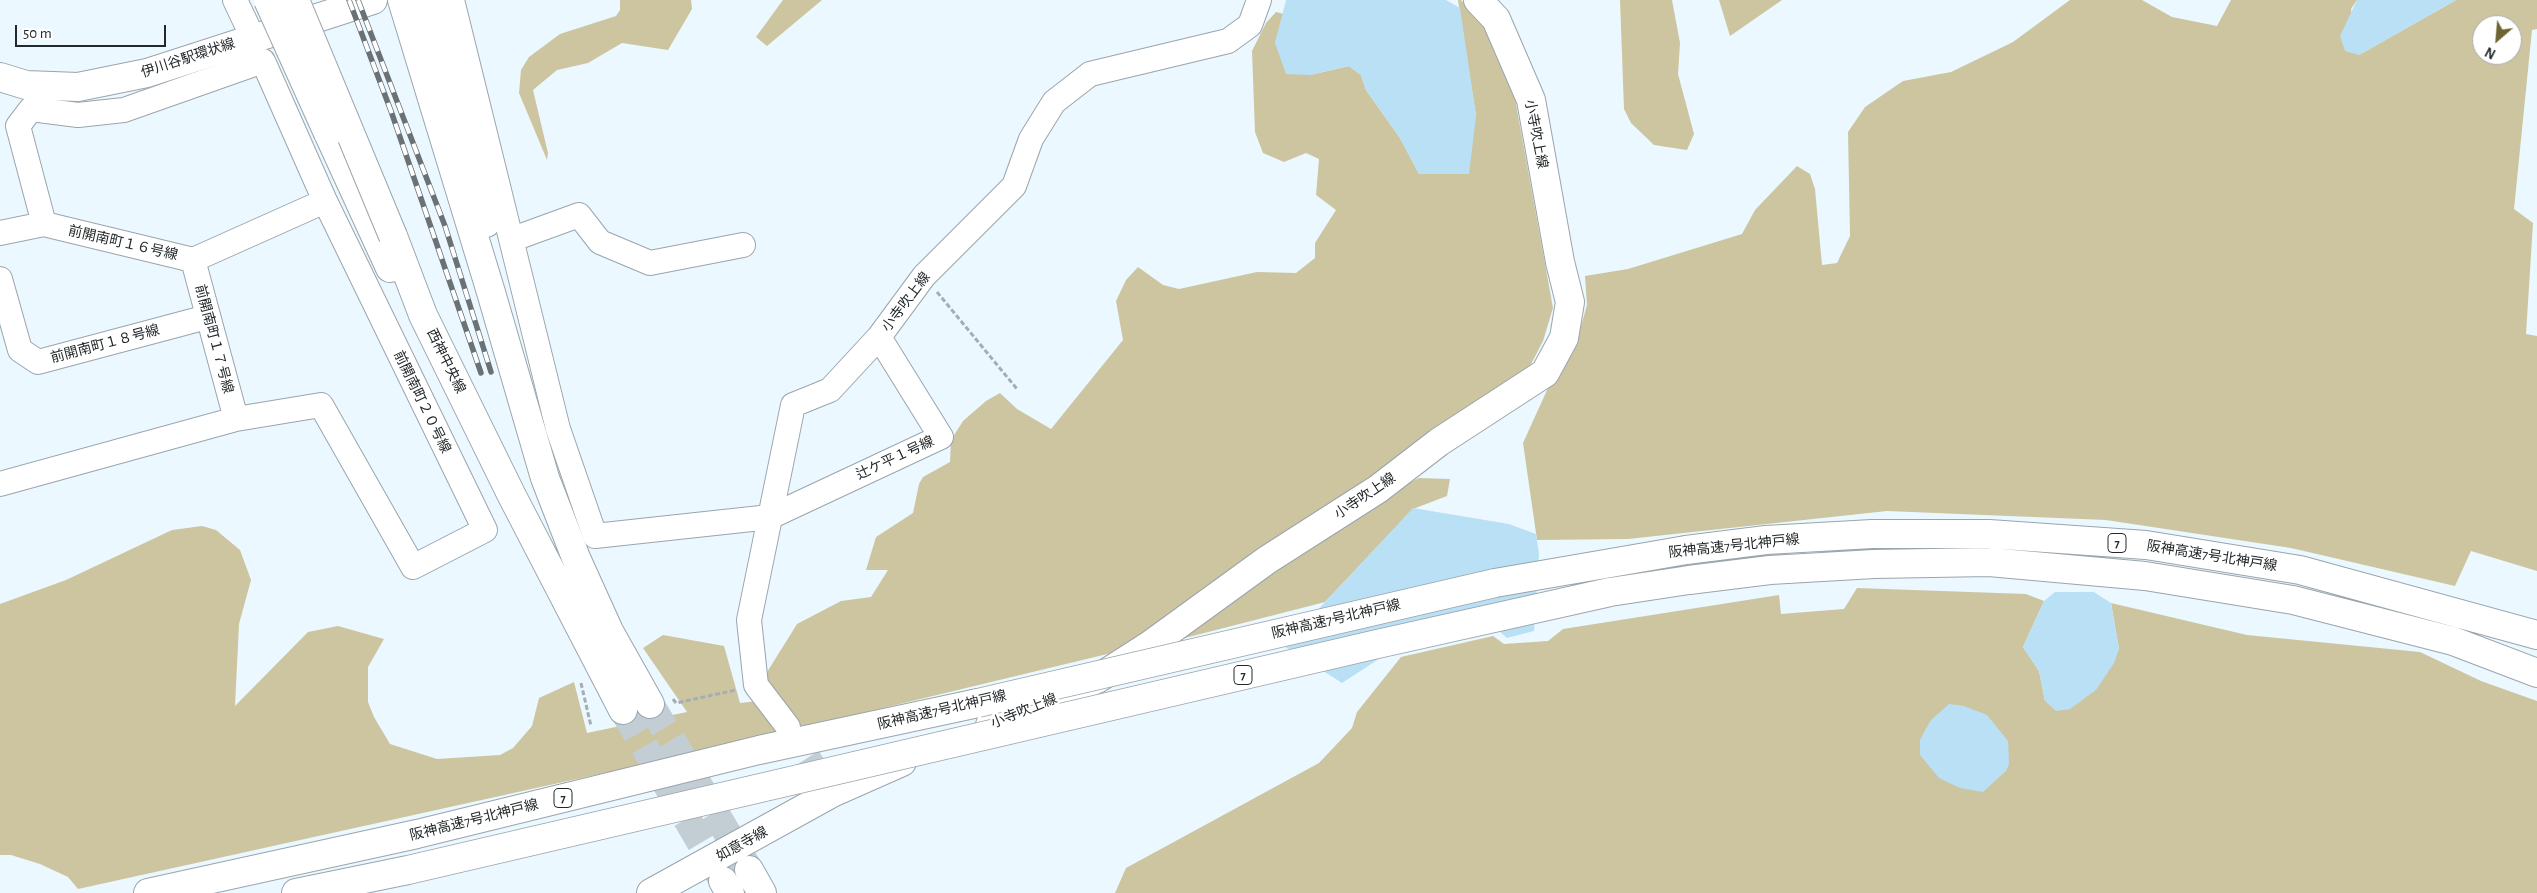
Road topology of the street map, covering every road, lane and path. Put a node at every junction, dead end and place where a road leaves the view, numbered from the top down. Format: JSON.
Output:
{"nodes":[{"id":1,"x":235,"y":0,"type":"edge"},
{"id":2,"x":268,"y":0,"type":"edge"},
{"id":3,"x":295,"y":0,"type":"edge"},
{"id":4,"x":373,"y":0,"type":"edge"},
{"id":5,"x":402,"y":0,"type":"edge"},
{"id":6,"x":427,"y":0,"type":"edge"},
{"id":7,"x":452,"y":0,"type":"edge"},
{"id":8,"x":1259,"y":0,"type":"edge"},
{"id":9,"x":1478,"y":0,"type":"edge"},
{"id":10,"x":253,"y":38,"type":"junction"},
{"id":11,"x":0,"y":77,"type":"edge"},
{"id":12,"x":325,"y":201,"type":"junction"},
{"id":13,"x":44,"y":224,"type":"junction"},
{"id":14,"x":0,"y":233,"type":"edge"},
{"id":15,"x":513,"y":238,"type":"junction"},
{"id":16,"x":743,"y":245,"type":"dead end"},
{"id":17,"x":194,"y":260,"type":"junction"},
{"id":18,"x":924,"y":276,"type":"junction"},
{"id":19,"x":0,"y":279,"type":"edge"},
{"id":20,"x":207,"y":317,"type":"junction"},
{"id":21,"x":879,"y":338,"type":"junction"},
{"id":22,"x":1016,"y":389,"type":"dead end"},
{"id":23,"x":236,"y":419,"type":"junction"},
{"id":24,"x":529,"y":424,"type":"junction"},
{"id":25,"x":0,"y":484,"type":"edge"},
{"id":26,"x":511,"y":494,"type":"junction"},
{"id":27,"x":770,"y":517,"type":"junction"},
{"id":28,"x":2537,"y":635,"type":"edge"},
{"id":29,"x":2537,"y":673,"type":"edge"},
{"id":30,"x":580,"y":681,"type":"dead end"},
{"id":31,"x":756,"y":685,"type":"junction"},
{"id":32,"x":663,"y":703,"type":"joint"},
{"id":33,"x":624,"y":710,"type":"tunnel mouth"},
{"id":34,"x":591,"y":726,"type":"dead end"},
{"id":35,"x":788,"y":727,"type":"tunnel mouth"},
{"id":36,"x":832,"y":793,"type":"joint"},
{"id":37,"x":148,"y":893,"type":"edge"},
{"id":38,"x":296,"y":893,"type":"edge"},
{"id":39,"x":651,"y":893,"type":"edge"}],
"edges":[{"from":1,"to":10,"type":"street"},
{"from":2,"to":26,"type":"main road","bridge":true},
{"from":3,"to":26,"type":"main road","name":"西神中央線","bridge":true},
{"from":4,"to":10,"type":"main road","name":"伊川谷駅環状線"},
{"from":5,"to":24,"type":"main road"},
{"from":6,"to":24,"type":"main road"},
{"from":7,"to":15,"type":"street"},
{"from":8,"to":18,"type":"street","name":"小寺吹上線"},
{"from":9,"to":36,"type":"main road","name":"小寺吹上線"},
{"from":10,"to":11,"type":"main road","name":"伊川谷駅環状線"},
{"from":12,"to":13,"type":"street","name":"前開南町２０号線"},
{"from":12,"to":17,"type":"street","name":"前開南町１６号線"},
{"from":12,"to":23,"type":"street","name":"前開南町２０号線"},
{"from":13,"to":14,"type":"street","name":"前開南町１６号線"},
{"from":13,"to":17,"type":"street","name":"前開南町１６号線"},
{"from":15,"to":16,"type":"street"},
{"from":15,"to":27,"type":"street"},
{"from":17,"to":20,"type":"street","name":"前開南町１７号線"},
{"from":18,"to":21,"type":"street","name":"小寺吹上線"},
{"from":18,"to":22,"type":"path"},
{"from":19,"to":20,"type":"street","name":"前開南町１８号線"},
{"from":20,"to":23,"type":"street","name":"前開南町１７号線"},
{"from":21,"to":27,"type":"street","name":"小寺吹上線"},
{"from":21,"to":27,"type":"street","name":"辻ケ平１号線"},
{"from":23,"to":25,"type":"street","name":"前開南町２０号線"},
{"from":24,"to":32,"type":"main road"},
{"from":26,"to":33,"type":"main road","name":"西神中央線"},
{"from":27,"to":31,"type":"street","name":"小寺吹上線"},
{"from":28,"to":37,"type":"main road","name":"阪神高速7号北神戸線","number":"7","bridge":true},
{"from":29,"to":38,"type":"main road","name":"阪神高速7号北神戸線","number":"7","bridge":true},
{"from":30,"to":34,"type":"path"},
{"from":31,"to":32,"type":"path"},
{"from":31,"to":35,"type":"street"},
{"from":36,"to":39,"type":"main road","name":"如意寺線"}]}
